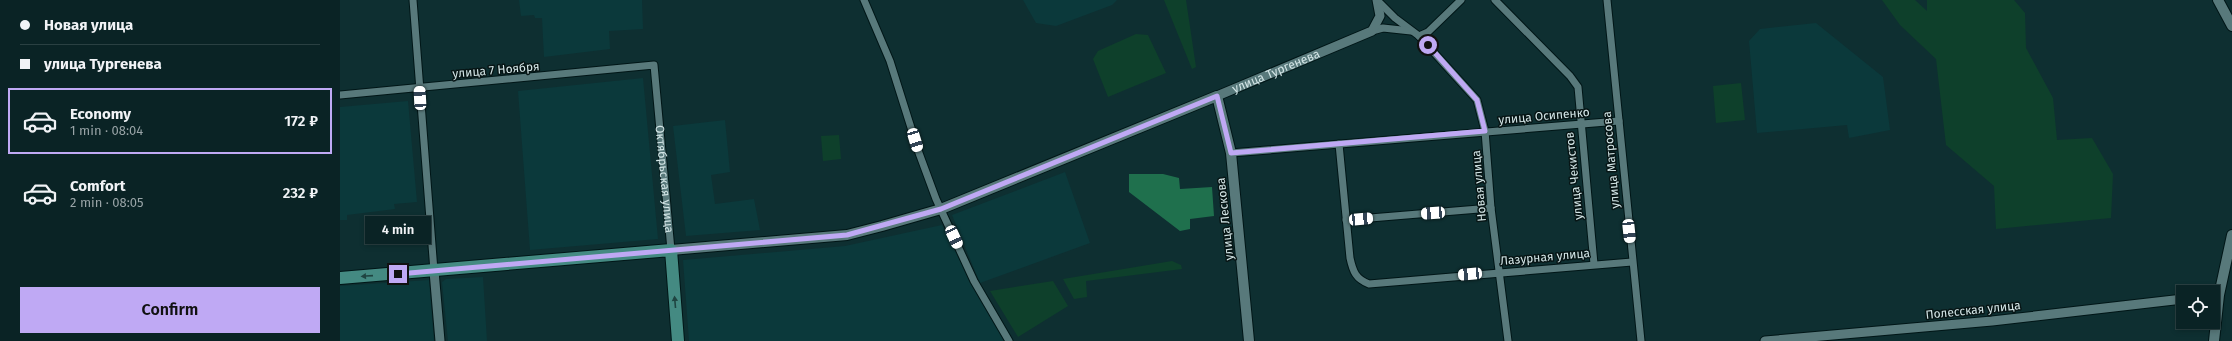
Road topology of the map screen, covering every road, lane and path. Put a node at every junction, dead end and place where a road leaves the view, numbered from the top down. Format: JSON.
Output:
{"nodes":[{"id":1,"x":413,"y":0,"type":"edge"},
{"id":2,"x":864,"y":0,"type":"edge"},
{"id":3,"x":1377,"y":0,"type":"edge"},
{"id":4,"x":1461,"y":0,"type":"edge"},
{"id":5,"x":1495,"y":0,"type":"edge"},
{"id":6,"x":1607,"y":0,"type":"edge"},
{"id":7,"x":2218,"y":0,"type":"edge"},
{"id":8,"x":2232,"y":26,"type":"edge"},
{"id":9,"x":1372,"y":31,"type":"junction"},
{"id":10,"x":1411,"y":32,"type":"junction"},
{"id":11,"x":1419,"y":36,"type":"junction"},
{"id":12,"x":654,"y":65,"type":"joint"},
{"id":13,"x":419,"y":89,"type":"junction"},
{"id":14,"x":340,"y":95,"type":"edge"},
{"id":15,"x":1217,"y":96,"type":"junction"},
{"id":16,"x":1619,"y":121,"type":"junction"},
{"id":17,"x":1580,"y":124,"type":"junction"},
{"id":18,"x":1485,"y":131,"type":"junction"},
{"id":19,"x":1339,"y":144,"type":"junction"},
{"id":20,"x":1231,"y":153,"type":"junction"},
{"id":21,"x":1491,"y":208,"type":"junction"},
{"id":22,"x":941,"y":209,"type":"junction"},
{"id":23,"x":1346,"y":220,"type":"junction"},
{"id":24,"x":2232,"y":235,"type":"edge"},
{"id":25,"x":671,"y":250,"type":"junction"},
{"id":26,"x":1632,"y":262,"type":"junction"},
{"id":27,"x":1594,"y":264,"type":"junction"},
{"id":28,"x":434,"y":271,"type":"junction"},
{"id":29,"x":1499,"y":272,"type":"junction"},
{"id":30,"x":340,"y":278,"type":"edge"},
{"id":31,"x":2219,"y":285,"type":"edge"},
{"id":32,"x":2176,"y":300,"type":"edge"},
{"id":33,"x":2215,"y":329,"type":"edge"},
{"id":34,"x":440,"y":341,"type":"edge"},
{"id":35,"x":678,"y":341,"type":"edge"},
{"id":36,"x":1009,"y":341,"type":"edge"},
{"id":37,"x":1250,"y":341,"type":"edge"},
{"id":38,"x":1508,"y":341,"type":"edge"},
{"id":39,"x":1641,"y":341,"type":"edge"},
{"id":40,"x":1765,"y":341,"type":"edge"},
{"id":41,"x":2214,"y":341,"type":"edge"}],
"edges":[{"from":1,"to":13,"type":"street"},
{"from":2,"to":22,"type":"street"},
{"from":3,"to":9,"type":"street"},
{"from":3,"to":10,"type":"street","name":"Новая улица"},
{"from":4,"to":11,"type":"street"},
{"from":5,"to":17,"type":"street","name":"улица Чекистов"},
{"from":6,"to":16,"type":"street","name":"улица Матросова"},
{"from":7,"to":8,"type":"main road"},
{"from":9,"to":10,"type":"street"},
{"from":9,"to":15,"type":"street","name":"улица Тургенева"},
{"from":10,"to":11,"type":"street","name":"Новая улица"},
{"from":11,"to":18,"type":"street","name":"Новая улица"},
{"from":12,"to":13,"type":"street","name":"улица 7 Ноября"},
{"from":12,"to":25,"type":"street","name":"Октябрьская улица"},
{"from":13,"to":14,"type":"street","name":"улица 7 Ноября"},
{"from":13,"to":28,"type":"street"},
{"from":15,"to":20,"type":"main road","name":"улица Лескова"},
{"from":15,"to":22,"type":"main road","name":"улица Тургенева"},
{"from":16,"to":17,"type":"street","name":"улица Осипенко"},
{"from":16,"to":26,"type":"street","name":"улица Матросова"},
{"from":17,"to":18,"type":"street","name":"улица Осипенко"},
{"from":17,"to":27,"type":"street","name":"улица Чекистов"},
{"from":18,"to":19,"type":"street","name":"улица Осипенко"},
{"from":18,"to":21,"type":"street","name":"Новая улица"},
{"from":19,"to":20,"type":"street","name":"улица Осипенко"},
{"from":19,"to":23,"type":"street","name":"Лазурная улица"},
{"from":20,"to":37,"type":"main road","name":"улица Лескова"},
{"from":21,"to":23,"type":"street"},
{"from":21,"to":29,"type":"street","name":"Новая улица"},
{"from":22,"to":25,"type":"main road","name":"улица Тургенева"},
{"from":22,"to":36,"type":"street"},
{"from":23,"to":29,"type":"street","name":"Лазурная улица"},
{"from":24,"to":31,"type":"main road"},
{"from":25,"to":28,"type":"main road","name":"улица Тургенева"},
{"from":35,"to":25,"type":"main road","name":"Октябрьская улица","one_way":true},
{"from":26,"to":27,"type":"street","name":"Лазурная улица"},
{"from":26,"to":39,"type":"street","name":"улица Матросова"},
{"from":27,"to":29,"type":"street","name":"Лазурная улица"},
{"from":28,"to":30,"type":"main road","name":"улица Тургенева","one_way":true},
{"from":28,"to":34,"type":"street"},
{"from":29,"to":38,"type":"street","name":"Новая улица"},
{"from":32,"to":40,"type":"street","name":"Полесская улица"},
{"from":33,"to":41,"type":"main road"}]}
